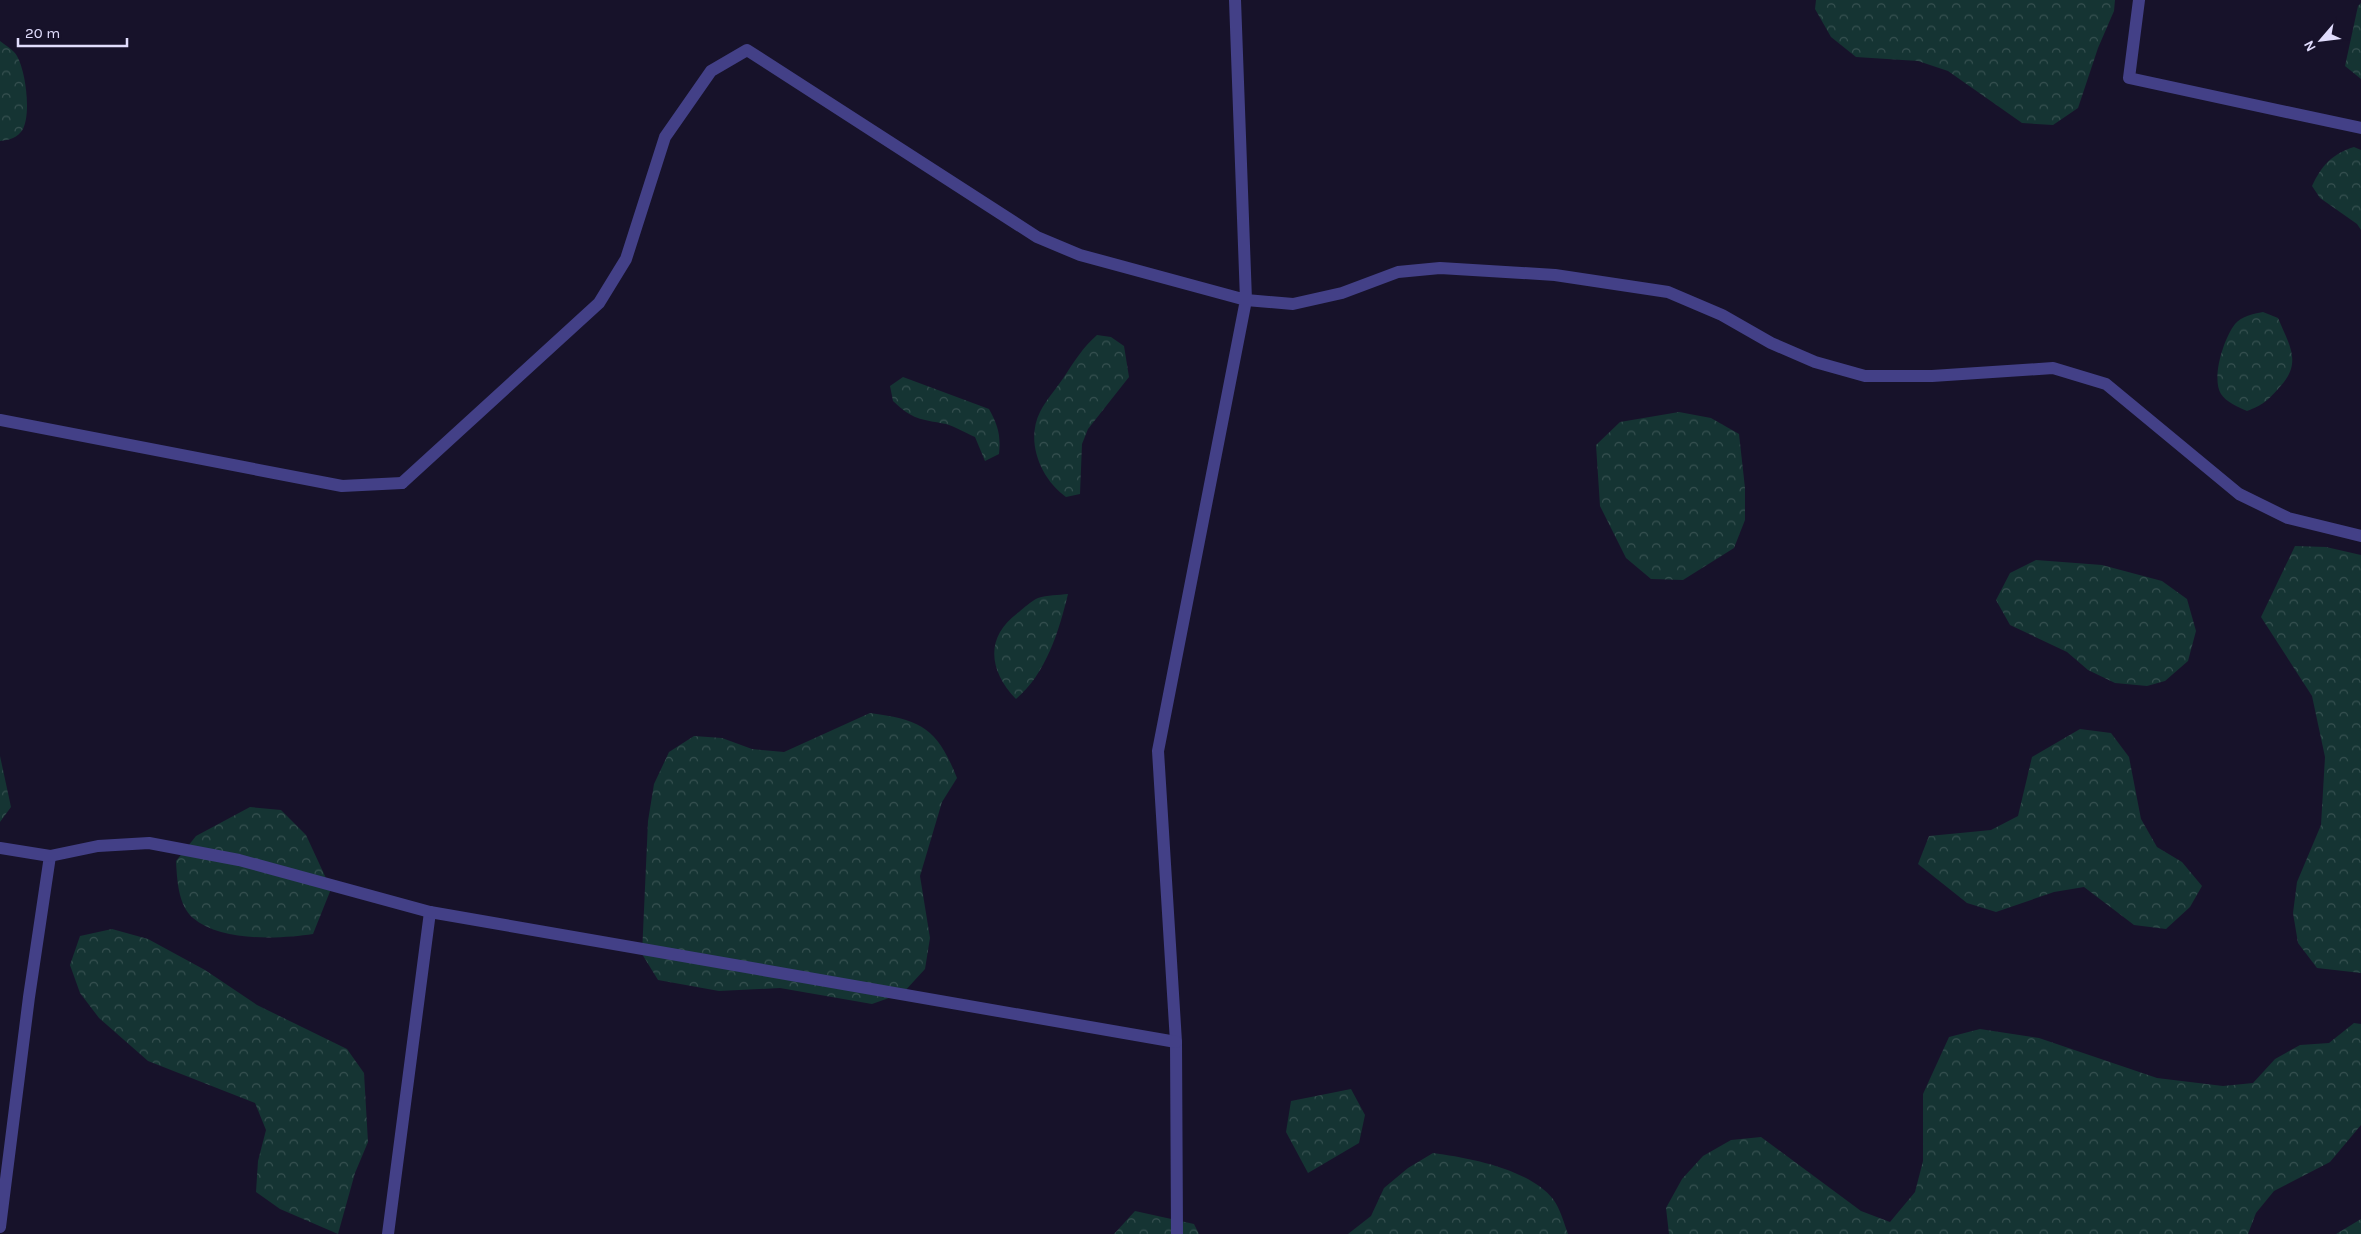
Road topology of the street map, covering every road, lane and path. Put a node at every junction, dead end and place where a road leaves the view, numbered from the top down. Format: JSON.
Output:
{"nodes":[{"id":1,"x":1236,"y":0,"type":"edge"},
{"id":2,"x":2139,"y":0,"type":"edge"},
{"id":3,"x":2361,"y":128,"type":"edge"},
{"id":4,"x":1246,"y":300,"type":"junction"},
{"id":5,"x":0,"y":420,"type":"edge"},
{"id":6,"x":2361,"y":536,"type":"edge"},
{"id":7,"x":0,"y":848,"type":"edge"},
{"id":8,"x":50,"y":856,"type":"junction"},
{"id":9,"x":430,"y":912,"type":"junction"},
{"id":10,"x":1176,"y":1042,"type":"junction"},
{"id":11,"x":0,"y":1227,"type":"edge"},
{"id":12,"x":388,"y":1234,"type":"edge"},
{"id":13,"x":1177,"y":1234,"type":"edge"}],
"edges":[{"from":1,"to":4,"type":"street"},
{"from":2,"to":3,"type":"street"},
{"from":4,"to":5,"type":"street"},
{"from":4,"to":6,"type":"street"},
{"from":4,"to":10,"type":"street"},
{"from":7,"to":8,"type":"street"},
{"from":8,"to":9,"type":"street"},
{"from":8,"to":11,"type":"street"},
{"from":9,"to":10,"type":"street"},
{"from":9,"to":12,"type":"street"},
{"from":10,"to":13,"type":"street"}]}
